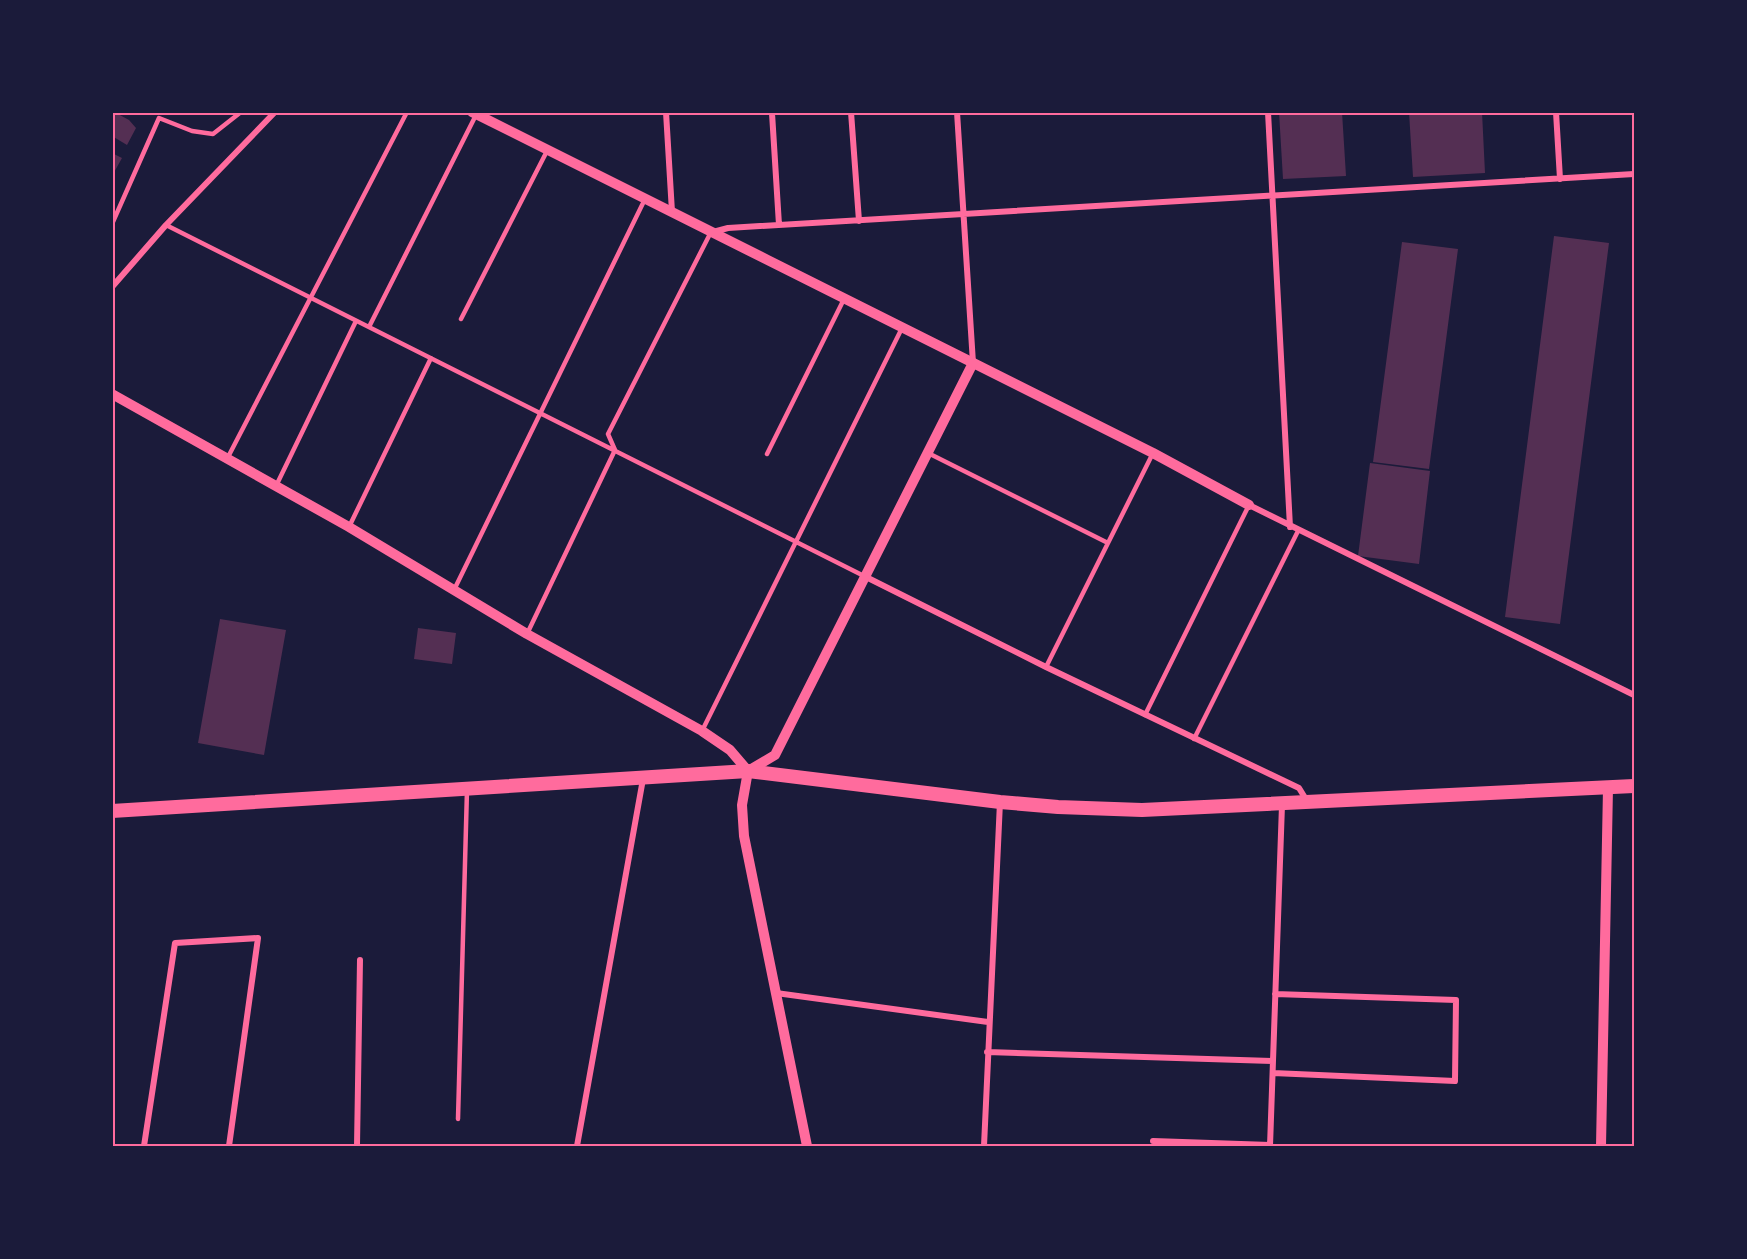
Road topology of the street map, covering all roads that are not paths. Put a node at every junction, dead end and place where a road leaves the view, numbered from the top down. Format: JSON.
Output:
{"nodes":[{"id":1,"x":156,"y":112,"type":"edge"},
{"id":2,"x":241,"y":112,"type":"edge"},
{"id":3,"x":275,"y":112,"type":"edge"},
{"id":4,"x":407,"y":112,"type":"edge"},
{"id":5,"x":666,"y":112,"type":"edge"},
{"id":6,"x":775,"y":112,"type":"edge"},
{"id":7,"x":852,"y":112,"type":"edge"},
{"id":8,"x":957,"y":112,"type":"edge"},
{"id":9,"x":1268,"y":112,"type":"edge"},
{"id":10,"x":1556,"y":112,"type":"edge"},
{"id":11,"x":474,"y":113,"type":"edge"},
{"id":12,"x":159,"y":118,"type":"junction"},
{"id":13,"x":547,"y":150,"type":"junction"},
{"id":14,"x":1635,"y":174,"type":"edge"},
{"id":15,"x":1560,"y":179,"type":"junction"},
{"id":16,"x":1273,"y":196,"type":"junction"},
{"id":17,"x":645,"y":199,"type":"junction"},
{"id":18,"x":672,"y":213,"type":"junction"},
{"id":19,"x":963,"y":215,"type":"junction"},
{"id":20,"x":859,"y":221,"type":"junction"},
{"id":21,"x":112,"y":224,"type":"edge"},
{"id":22,"x":166,"y":225,"type":"junction"},
{"id":23,"x":779,"y":225,"type":"junction"},
{"id":24,"x":711,"y":232,"type":"junction"},
{"id":25,"x":112,"y":287,"type":"edge"},
{"id":26,"x":310,"y":297,"type":"junction"},
{"id":27,"x":844,"y":299,"type":"junction"},
{"id":28,"x":461,"y":320,"type":"dead end"},
{"id":29,"x":356,"y":321,"type":"junction"},
{"id":30,"x":369,"y":327,"type":"junction"},
{"id":31,"x":902,"y":328,"type":"junction"},
{"id":32,"x":431,"y":358,"type":"junction"},
{"id":33,"x":973,"y":363,"type":"junction"},
{"id":34,"x":112,"y":394,"type":"edge"},
{"id":35,"x":540,"y":413,"type":"junction"},
{"id":36,"x":615,"y":450,"type":"junction"},
{"id":37,"x":928,"y":453,"type":"junction"},
{"id":38,"x":1153,"y":453,"type":"junction"},
{"id":39,"x":767,"y":454,"type":"dead end"},
{"id":40,"x":227,"y":459,"type":"junction"},
{"id":41,"x":276,"y":486,"type":"junction"},
{"id":42,"x":1250,"y":505,"type":"junction"},
{"id":43,"x":349,"y":527,"type":"junction"},
{"id":44,"x":1290,"y":527,"type":"junction"},
{"id":45,"x":1298,"y":531,"type":"junction"},
{"id":46,"x":795,"y":541,"type":"junction"},
{"id":47,"x":1108,"y":543,"type":"junction"},
{"id":48,"x":866,"y":577,"type":"junction"},
{"id":49,"x":454,"y":590,"type":"junction"},
{"id":50,"x":527,"y":634,"type":"junction"},
{"id":51,"x":1046,"y":667,"type":"junction"},
{"id":52,"x":1635,"y":695,"type":"edge"},
{"id":53,"x":1145,"y":715,"type":"junction"},
{"id":54,"x":702,"y":731,"type":"junction"},
{"id":55,"x":1194,"y":739,"type":"junction"},
{"id":56,"x":748,"y":771,"type":"junction"},
{"id":57,"x":643,"y":779,"type":"junction"},
{"id":58,"x":1635,"y":786,"type":"edge"},
{"id":59,"x":1608,"y":788,"type":"junction"},
{"id":60,"x":467,"y":790,"type":"junction"},
{"id":61,"x":1000,"y":802,"type":"junction"},
{"id":62,"x":1308,"y":804,"type":"junction"},
{"id":63,"x":1282,"y":805,"type":"junction"},
{"id":64,"x":112,"y":811,"type":"edge"},
{"id":65,"x":360,"y":960,"type":"dead end"},
{"id":66,"x":777,"y":993,"type":"junction"},
{"id":67,"x":1275,"y":994,"type":"junction"},
{"id":68,"x":988,"y":1022,"type":"junction"},
{"id":69,"x":987,"y":1052,"type":"junction"},
{"id":70,"x":1273,"y":1061,"type":"junction"},
{"id":71,"x":1273,"y":1073,"type":"junction"},
{"id":72,"x":459,"y":1119,"type":"dead end"},
{"id":73,"x":1153,"y":1141,"type":"dead end"},
{"id":74,"x":144,"y":1146,"type":"edge"},
{"id":75,"x":229,"y":1146,"type":"edge"},
{"id":76,"x":357,"y":1146,"type":"edge"},
{"id":77,"x":577,"y":1146,"type":"edge"},
{"id":78,"x":807,"y":1146,"type":"edge"},
{"id":79,"x":984,"y":1146,"type":"edge"},
{"id":80,"x":1270,"y":1146,"type":"edge"},
{"id":81,"x":1601,"y":1146,"type":"edge"}],
"edges":[{"from":1,"to":12,"type":"lane"},
{"from":2,"to":12,"type":"lane"},
{"from":3,"to":22,"type":"street"},
{"from":4,"to":26,"type":"lane"},
{"from":5,"to":18,"type":"street"},
{"from":6,"to":23,"type":"street"},
{"from":7,"to":20,"type":"street"},
{"from":8,"to":19,"type":"street"},
{"from":9,"to":16,"type":"street"},
{"from":10,"to":15,"type":"street"},
{"from":11,"to":13,"type":"street"},
{"from":11,"to":30,"type":"lane"},
{"from":12,"to":21,"type":"lane"},
{"from":13,"to":17,"type":"street"},
{"from":13,"to":28,"type":"lane"},
{"from":14,"to":15,"type":"street"},
{"from":15,"to":16,"type":"street"},
{"from":16,"to":19,"type":"street"},
{"from":16,"to":44,"type":"street"},
{"from":17,"to":18,"type":"street"},
{"from":17,"to":35,"type":"lane"},
{"from":18,"to":24,"type":"street"},
{"from":19,"to":20,"type":"street"},
{"from":19,"to":33,"type":"street"},
{"from":20,"to":23,"type":"street"},
{"from":22,"to":25,"type":"street"},
{"from":22,"to":26,"type":"lane"},
{"from":23,"to":24,"type":"street"},
{"from":24,"to":27,"type":"street"},
{"from":24,"to":36,"type":"lane"},
{"from":26,"to":29,"type":"lane"},
{"from":26,"to":40,"type":"lane"},
{"from":27,"to":31,"type":"street"},
{"from":27,"to":39,"type":"lane"},
{"from":29,"to":30,"type":"lane"},
{"from":29,"to":41,"type":"lane"},
{"from":30,"to":32,"type":"lane"},
{"from":31,"to":33,"type":"street"},
{"from":31,"to":46,"type":"lane"},
{"from":32,"to":35,"type":"lane"},
{"from":32,"to":43,"type":"lane"},
{"from":33,"to":37,"type":"street"},
{"from":33,"to":38,"type":"street"},
{"from":34,"to":40,"type":"street"},
{"from":35,"to":36,"type":"lane"},
{"from":35,"to":49,"type":"lane"},
{"from":36,"to":46,"type":"lane"},
{"from":36,"to":50,"type":"lane"},
{"from":37,"to":47,"type":"lane"},
{"from":37,"to":48,"type":"street"},
{"from":38,"to":42,"type":"street"},
{"from":38,"to":47,"type":"lane"},
{"from":40,"to":41,"type":"street"},
{"from":41,"to":43,"type":"street"},
{"from":42,"to":44,"type":"street"},
{"from":42,"to":53,"type":"lane"},
{"from":43,"to":49,"type":"street"},
{"from":44,"to":45,"type":"street"},
{"from":45,"to":52,"type":"street"},
{"from":45,"to":55,"type":"lane"},
{"from":46,"to":48,"type":"lane"},
{"from":46,"to":54,"type":"lane"},
{"from":47,"to":51,"type":"lane"},
{"from":48,"to":51,"type":"street"},
{"from":48,"to":56,"type":"street"},
{"from":49,"to":50,"type":"street"},
{"from":50,"to":54,"type":"street"},
{"from":51,"to":53,"type":"street"},
{"from":53,"to":55,"type":"street"},
{"from":54,"to":56,"type":"street"},
{"from":55,"to":62,"type":"street"},
{"from":56,"to":57,"type":"main road"},
{"from":56,"to":61,"type":"main road"},
{"from":56,"to":66,"type":"street"},
{"from":57,"to":60,"type":"main road"},
{"from":57,"to":77,"type":"street"},
{"from":58,"to":59,"type":"main road"},
{"from":59,"to":62,"type":"main road"},
{"from":59,"to":81,"type":"street"},
{"from":60,"to":64,"type":"main road"},
{"from":60,"to":72,"type":"lane"},
{"from":61,"to":63,"type":"main road"},
{"from":61,"to":68,"type":"street"},
{"from":62,"to":63,"type":"main road"},
{"from":63,"to":67,"type":"street"},
{"from":65,"to":76,"type":"street"},
{"from":66,"to":68,"type":"street"},
{"from":66,"to":78,"type":"street"},
{"from":67,"to":70,"type":"street"},
{"from":67,"to":71,"type":"street"},
{"from":68,"to":69,"type":"street"},
{"from":69,"to":70,"type":"street"},
{"from":69,"to":79,"type":"street"},
{"from":70,"to":71,"type":"street"},
{"from":71,"to":80,"type":"street"},
{"from":73,"to":80,"type":"street"},
{"from":74,"to":75,"type":"street"}]}
